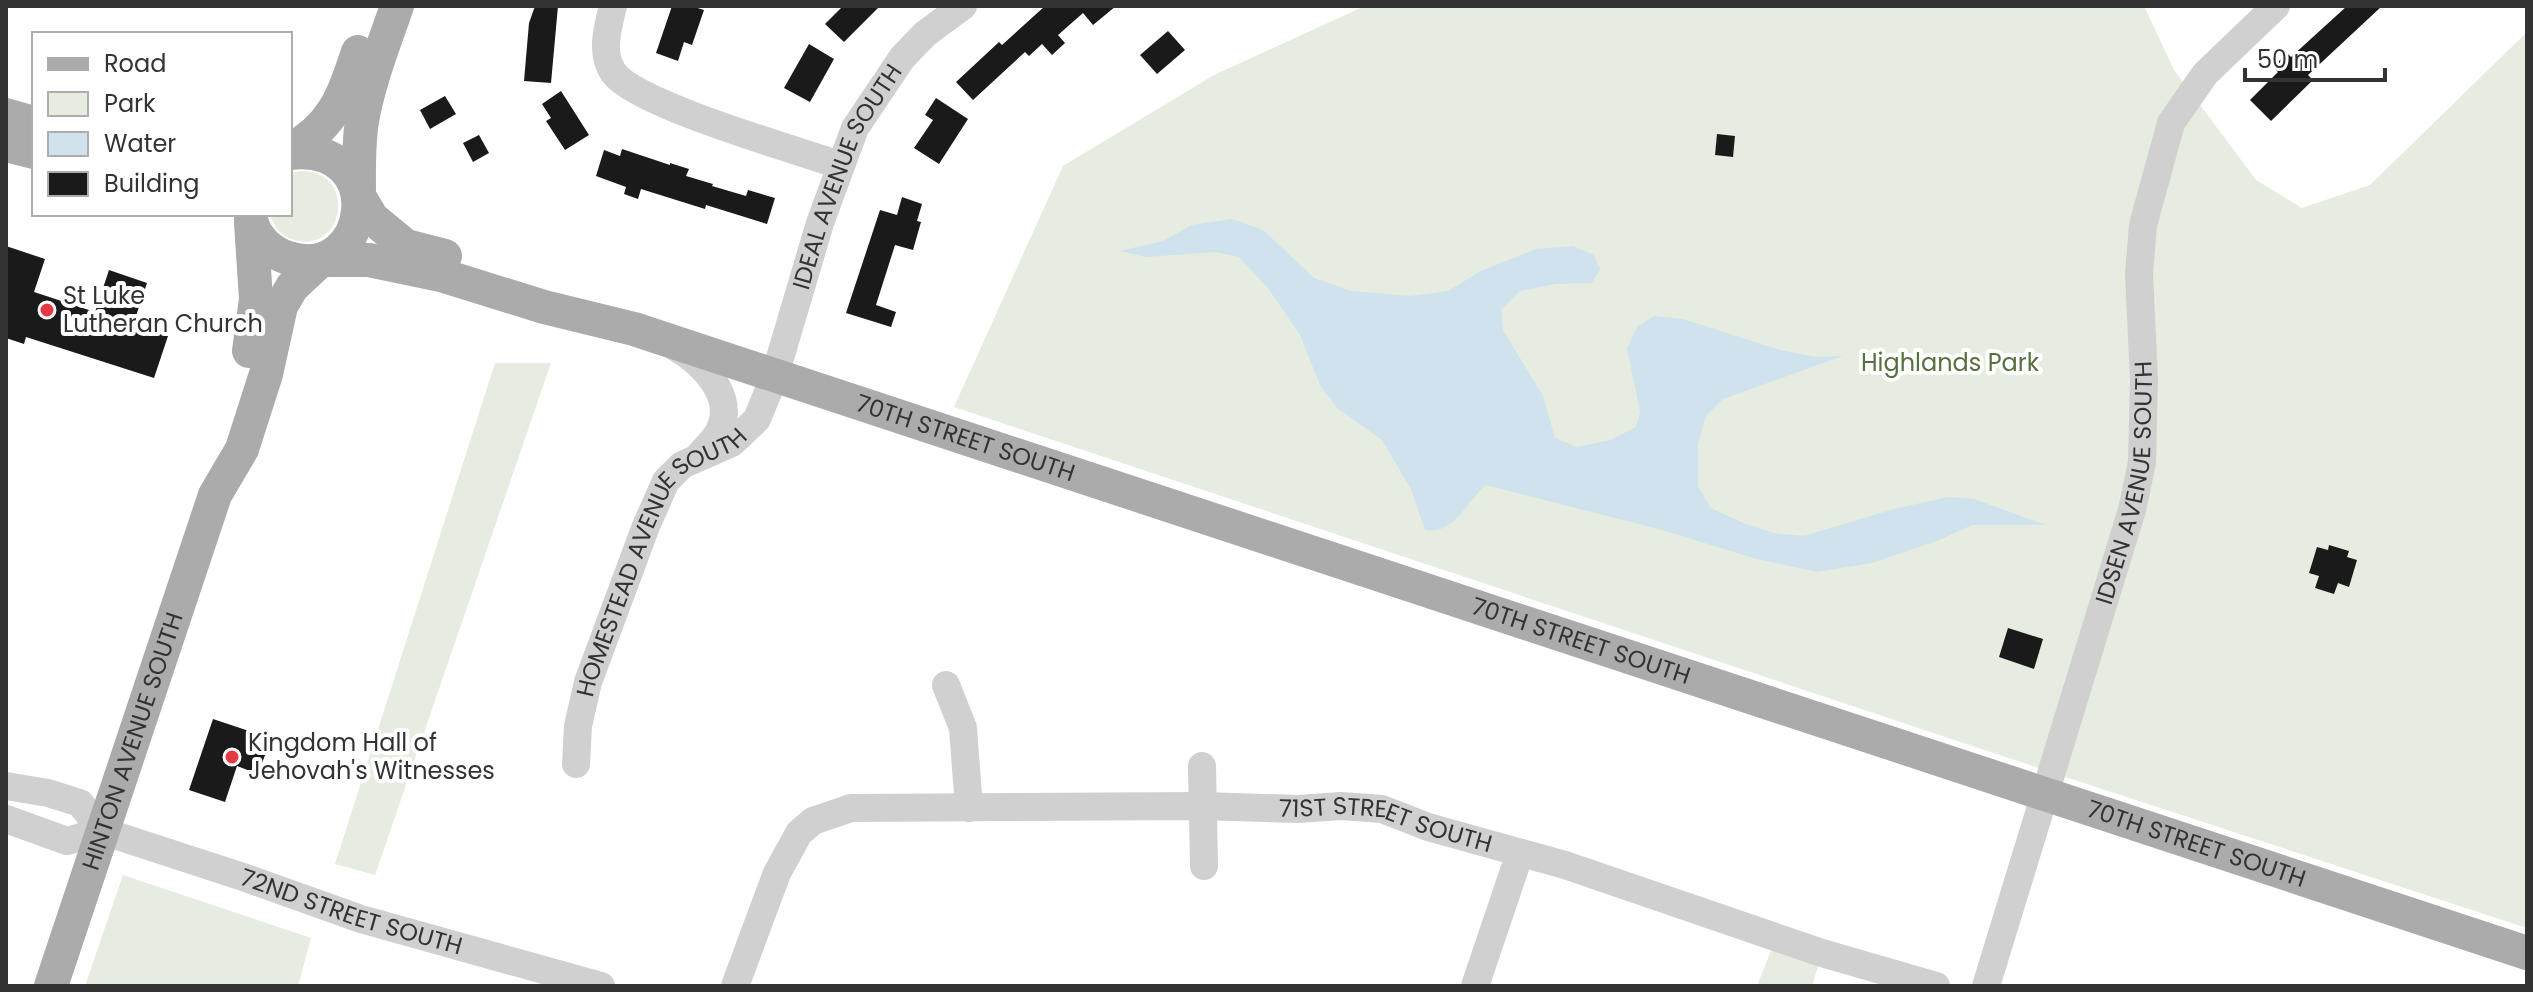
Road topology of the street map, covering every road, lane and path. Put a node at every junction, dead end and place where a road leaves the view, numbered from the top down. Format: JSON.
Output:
{"nodes":[{"id":1,"x":373,"y":6,"type":"edge"},
{"id":2,"x":397,"y":6,"type":"edge"},
{"id":3,"x":613,"y":6,"type":"edge"},
{"id":4,"x":963,"y":6,"type":"edge"},
{"id":5,"x":2276,"y":6,"type":"edge"},
{"id":6,"x":6,"y":115,"type":"edge"},
{"id":7,"x":32,"y":122,"type":"edge"},
{"id":8,"x":6,"y":145,"type":"edge"},
{"id":9,"x":292,"y":150,"type":"edge"},
{"id":10,"x":32,"y":152,"type":"edge"},
{"id":11,"x":292,"y":152,"type":"edge"},
{"id":12,"x":840,"y":165,"type":"junction"},
{"id":13,"x":360,"y":197,"type":"junction"},
{"id":14,"x":249,"y":219,"type":"edge"},
{"id":15,"x":321,"y":260,"type":"junction"},
{"id":16,"x":647,"y":333,"type":"junction"},
{"id":17,"x":775,"y":375,"type":"junction"},
{"id":18,"x":699,"y":456,"type":"junction"},
{"id":19,"x":215,"y":495,"type":"junction"},
{"id":20,"x":946,"y":685,"type":"dead end"},
{"id":21,"x":576,"y":764,"type":"dead end"},
{"id":22,"x":1202,"y":766,"type":"dead end"},
{"id":23,"x":6,"y":786,"type":"edge"},
{"id":24,"x":2043,"y":795,"type":"junction"},
{"id":25,"x":1202,"y":806,"type":"junction"},
{"id":26,"x":969,"y":808,"type":"junction"},
{"id":27,"x":6,"y":819,"type":"edge"},
{"id":28,"x":102,"y":831,"type":"junction"},
{"id":29,"x":1520,"y":853,"type":"junction"},
{"id":30,"x":1204,"y":866,"type":"dead end"},
{"id":31,"x":2527,"y":953,"type":"edge"},
{"id":32,"x":51,"y":986,"type":"edge"},
{"id":33,"x":601,"y":986,"type":"edge"},
{"id":34,"x":735,"y":986,"type":"edge"},
{"id":35,"x":1475,"y":986,"type":"edge"},
{"id":36,"x":1936,"y":986,"type":"edge"},
{"id":37,"x":1986,"y":986,"type":"edge"}],
"edges":[{"from":1,"to":9,"type":"main road"},
{"from":2,"to":13,"type":"main road"},
{"from":3,"to":12,"type":"street"},
{"from":4,"to":12,"type":"street","name":"IDEAL AVENUE SOUTH"},
{"from":5,"to":24,"type":"street","name":"IDSEN AVENUE SOUTH"},
{"from":6,"to":7,"type":"main road"},
{"from":8,"to":10,"type":"main road"},
{"from":11,"to":13,"type":"main road","name":"70TH STREET SOUTH"},
{"from":12,"to":17,"type":"street","name":"IDEAL AVENUE SOUTH"},
{"from":13,"to":15,"type":"main road","name":"HINTON AVENUE SOUTH"},
{"from":13,"to":16,"type":"main road","name":"70TH STREET SOUTH"},
{"from":14,"to":15,"type":"main road","name":"70TH STREET SOUTH"},
{"from":14,"to":19,"type":"main road","name":"HINTON AVENUE SOUTH"},
{"from":15,"to":16,"type":"main road","name":"70TH STREET SOUTH"},
{"from":15,"to":19,"type":"main road","name":"HINTON AVENUE SOUTH"},
{"from":16,"to":17,"type":"main road","name":"70TH STREET SOUTH"},
{"from":16,"to":18,"type":"street"},
{"from":17,"to":18,"type":"street","name":"HOMESTEAD AVENUE SOUTH"},
{"from":17,"to":24,"type":"main road","name":"70TH STREET SOUTH"},
{"from":18,"to":21,"type":"street","name":"HOMESTEAD AVENUE SOUTH"},
{"from":19,"to":28,"type":"main road","name":"HINTON AVENUE SOUTH"},
{"from":20,"to":26,"type":"street"},
{"from":22,"to":25,"type":"street"},
{"from":23,"to":28,"type":"street"},
{"from":24,"to":31,"type":"main road","name":"70TH STREET SOUTH"},
{"from":24,"to":37,"type":"street","name":"IDSEN AVENUE SOUTH"},
{"from":25,"to":26,"type":"street","name":"71ST STREET SOUTH"},
{"from":25,"to":29,"type":"street","name":"71ST STREET SOUTH"},
{"from":25,"to":30,"type":"street"},
{"from":26,"to":34,"type":"street","name":"71ST STREET SOUTH"},
{"from":27,"to":28,"type":"street"},
{"from":28,"to":32,"type":"main road","name":"HINTON AVENUE SOUTH"},
{"from":28,"to":33,"type":"street","name":"72ND STREET SOUTH"},
{"from":29,"to":35,"type":"street"},
{"from":29,"to":36,"type":"street","name":"71ST STREET SOUTH"}]}
